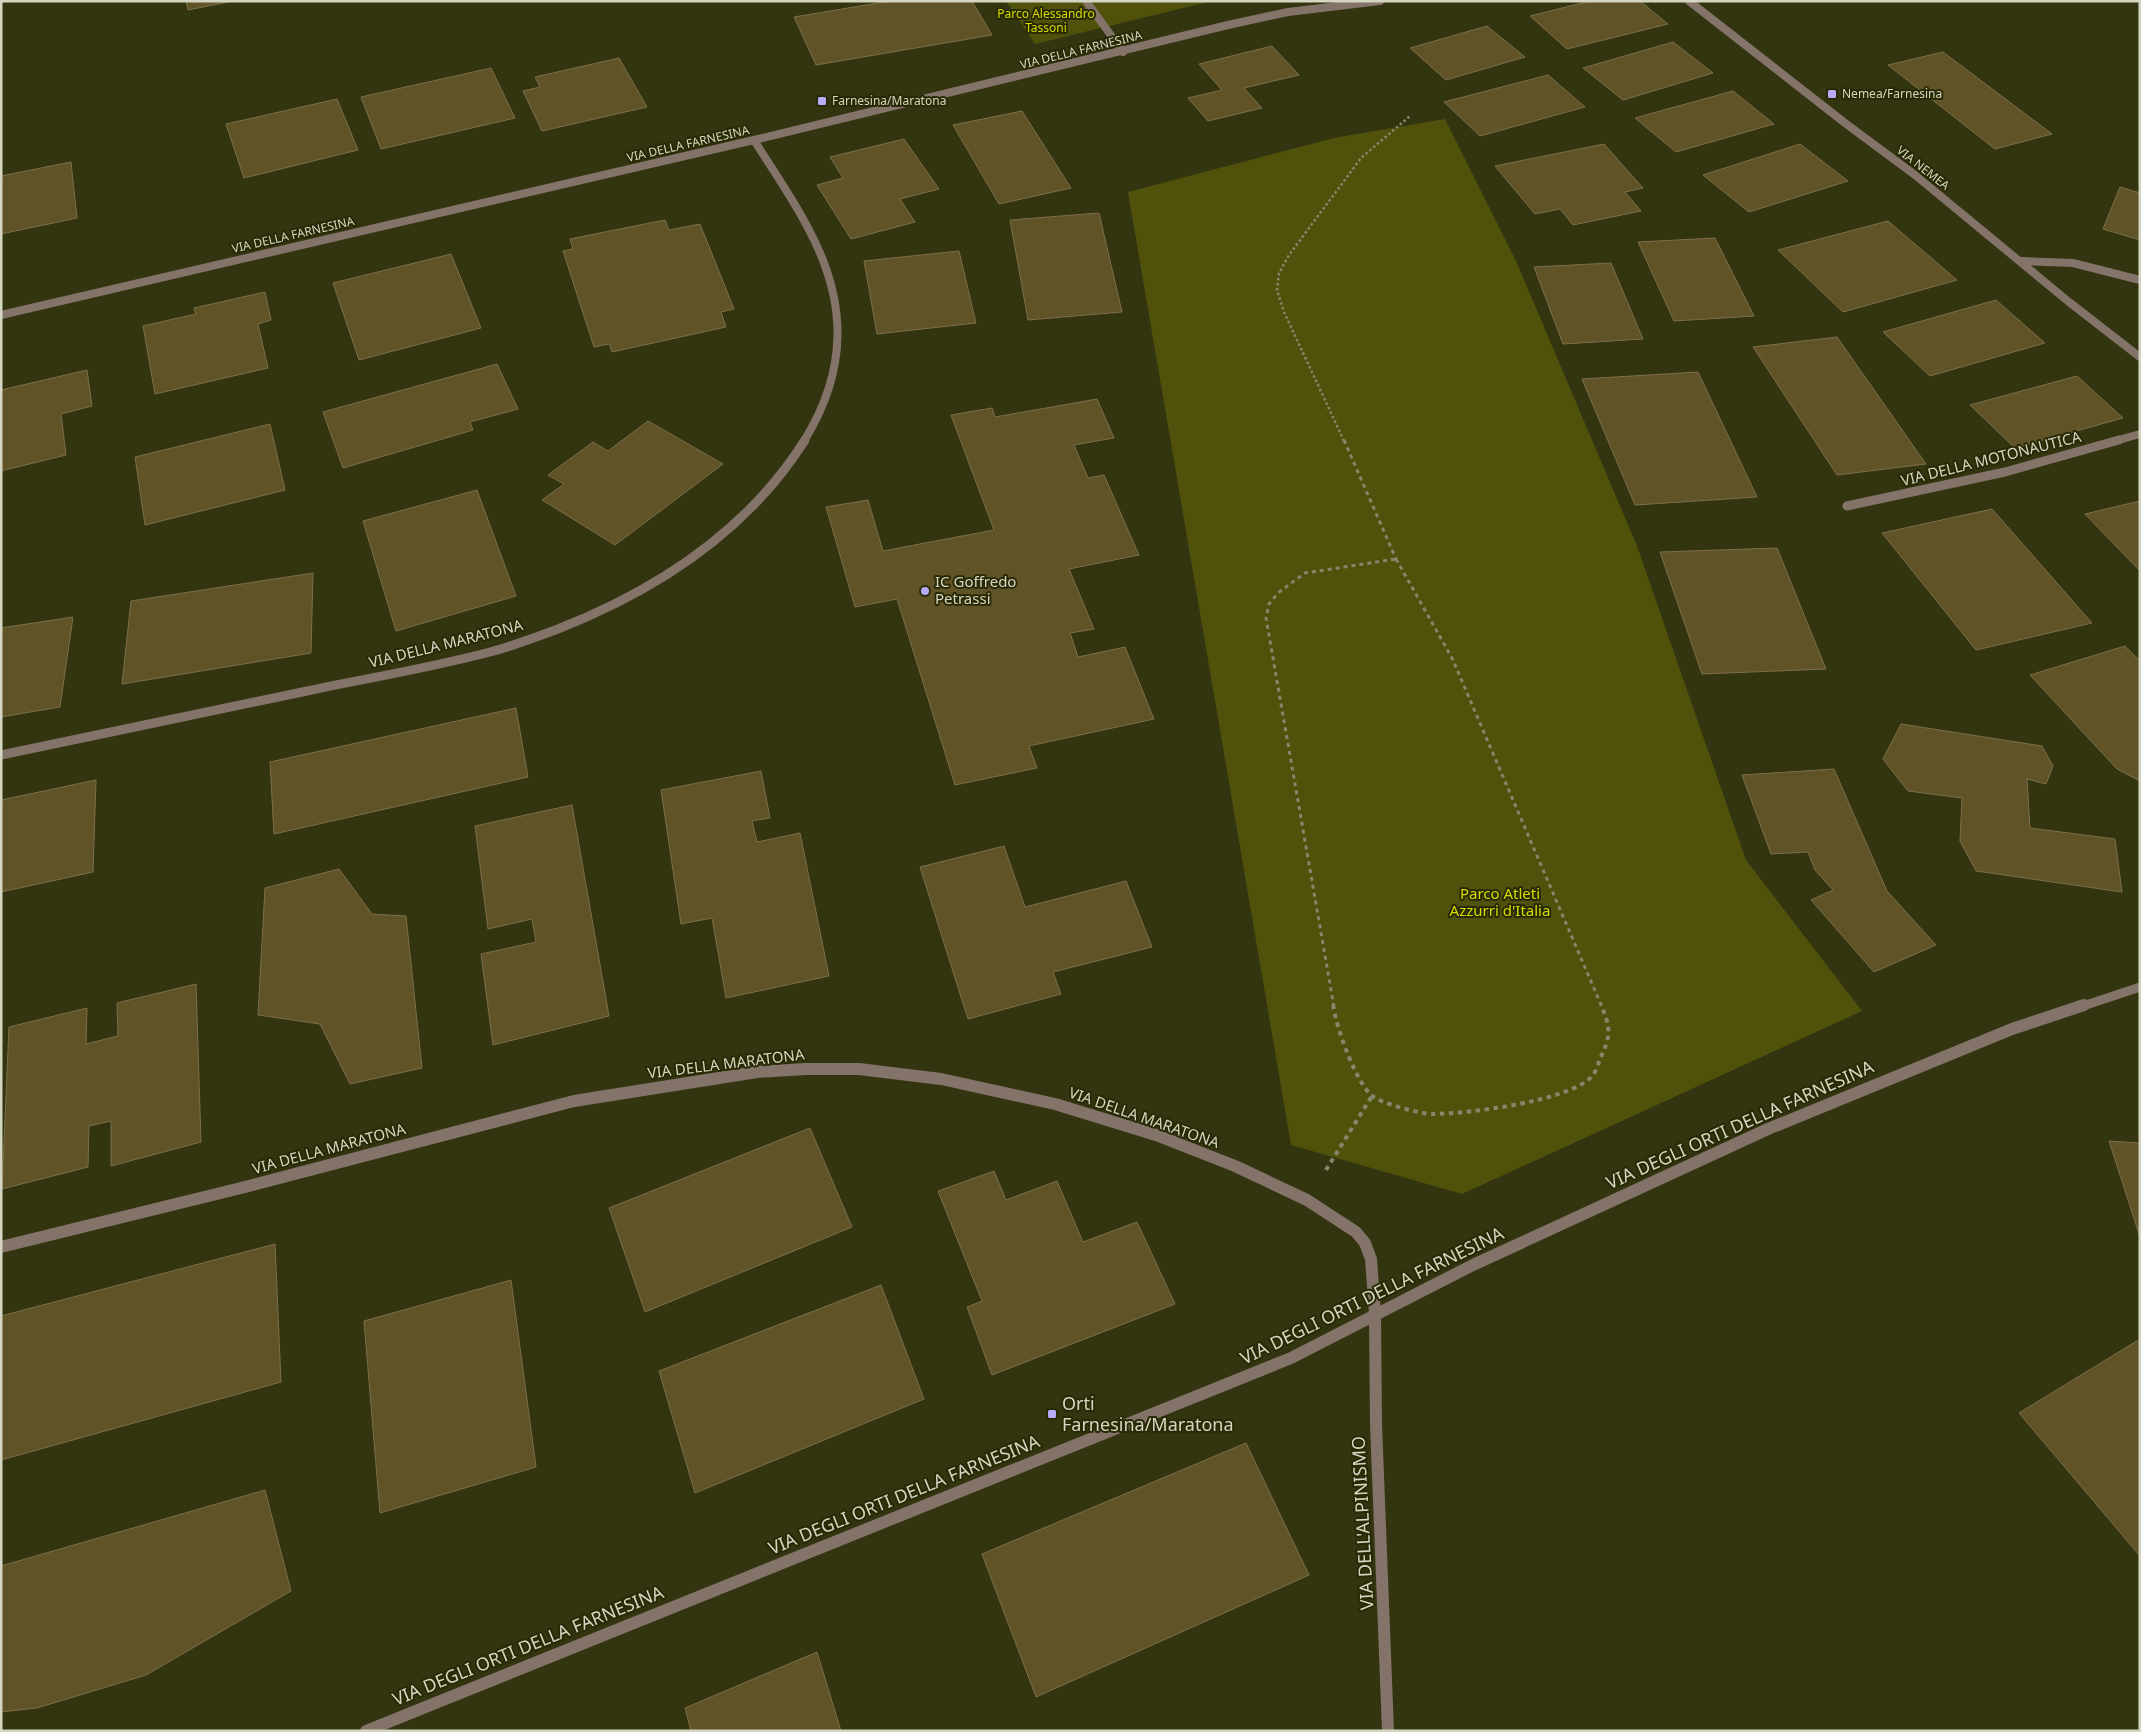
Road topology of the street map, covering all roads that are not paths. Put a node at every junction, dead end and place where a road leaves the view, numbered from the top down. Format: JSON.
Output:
{"nodes":[{"id":1,"x":1086,"y":1,"type":"edge"},
{"id":2,"x":1380,"y":1,"type":"edge"},
{"id":3,"x":1689,"y":1,"type":"edge"},
{"id":4,"x":1123,"y":52,"type":"junction"},
{"id":5,"x":754,"y":140,"type":"junction"},
{"id":6,"x":2022,"y":261,"type":"junction"},
{"id":7,"x":2140,"y":280,"type":"edge"},
{"id":8,"x":1,"y":315,"type":"edge"},
{"id":9,"x":2140,"y":357,"type":"edge"},
{"id":10,"x":2140,"y":434,"type":"edge"},
{"id":11,"x":1847,"y":506,"type":"dead end"},
{"id":12,"x":1,"y":755,"type":"edge"},
{"id":13,"x":2140,"y":987,"type":"edge"},
{"id":14,"x":1,"y":1246,"type":"edge"},
{"id":15,"x":1375,"y":1314,"type":"junction"},
{"id":16,"x":366,"y":1731,"type":"edge"},
{"id":17,"x":1388,"y":1731,"type":"edge"}],
"edges":[{"from":1,"to":4,"type":"street"},
{"from":2,"to":4,"type":"street","name":"VIA DELLA FARNESINA"},
{"from":3,"to":6,"type":"street","name":"VIA NEMEA"},
{"from":4,"to":5,"type":"street","name":"VIA DELLA FARNESINA"},
{"from":5,"to":8,"type":"street","name":"VIA DELLA FARNESINA"},
{"from":5,"to":12,"type":"street","name":"VIA DELLA MARATONA"},
{"from":6,"to":7,"type":"street"},
{"from":6,"to":9,"type":"street","name":"VIA NEMEA"},
{"from":10,"to":11,"type":"street","name":"VIA DELLA MOTONAUTICA"},
{"from":13,"to":15,"type":"street","name":"VIA DEGLI ORTI DELLA FARNESINA"},
{"from":14,"to":15,"type":"street","name":"VIA DELLA MARATONA"},
{"from":15,"to":16,"type":"street","name":"VIA DEGLI ORTI DELLA FARNESINA"},
{"from":15,"to":17,"type":"street","name":"VIA DELL'ALPINISMO"}]}
